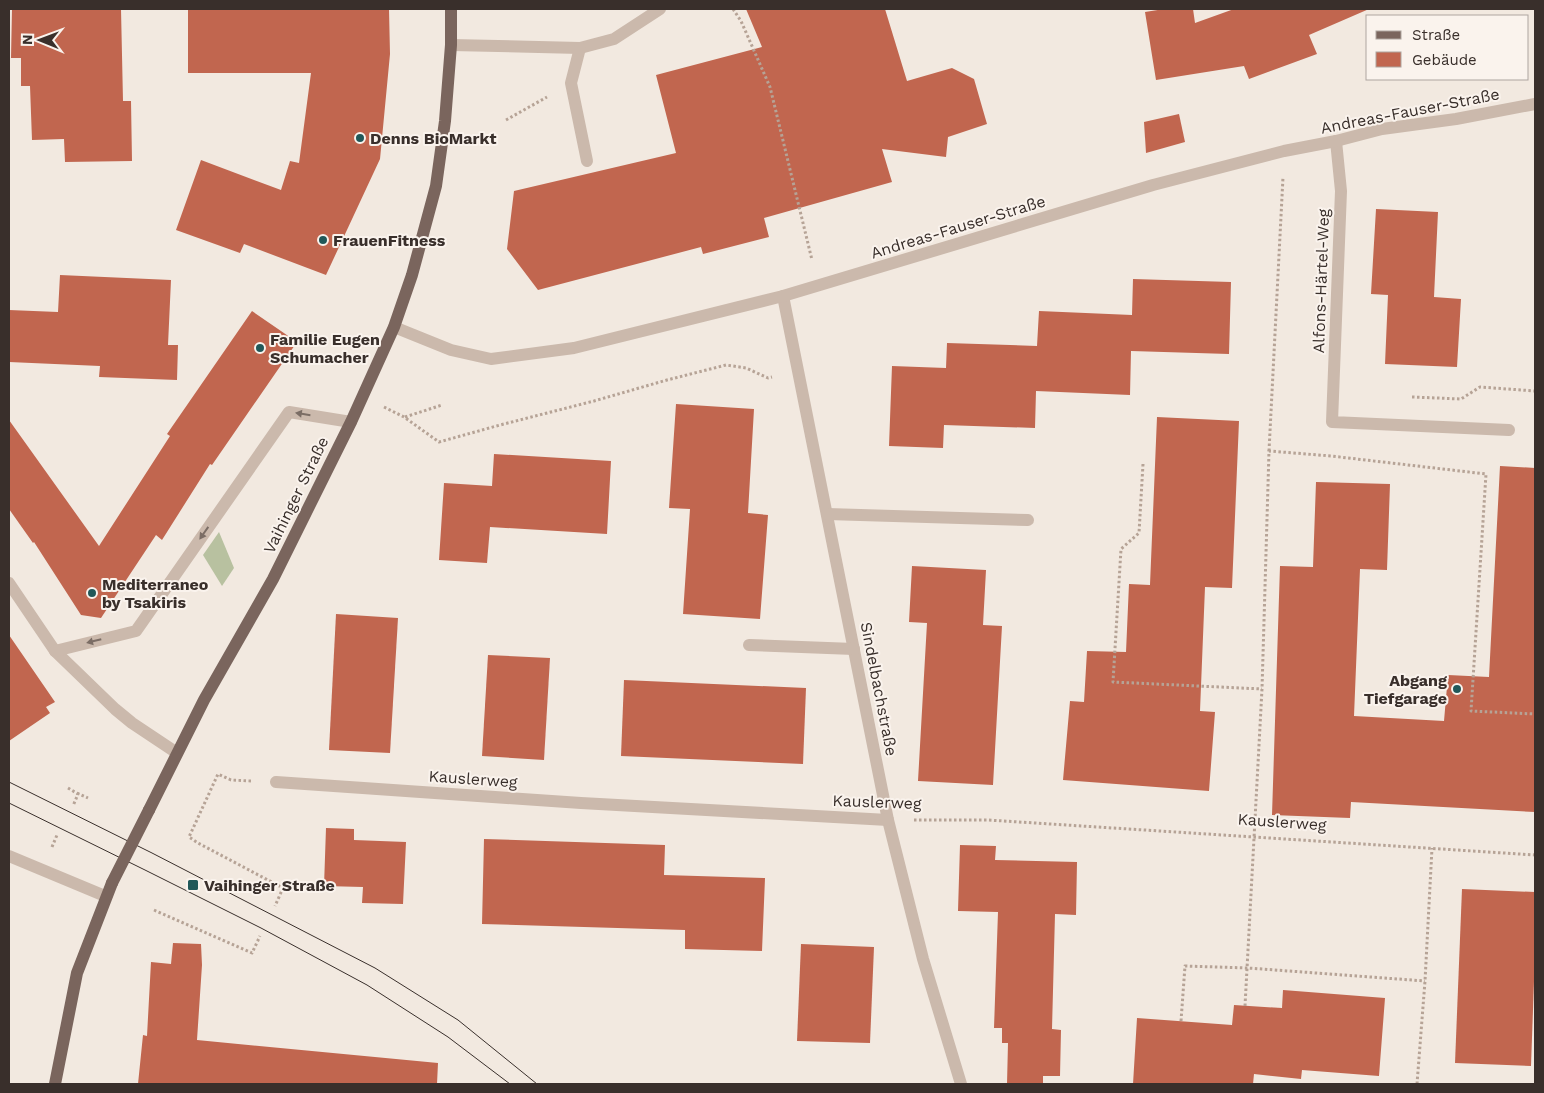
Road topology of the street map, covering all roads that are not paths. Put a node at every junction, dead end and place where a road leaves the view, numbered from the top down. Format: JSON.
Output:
{"nodes":[{"id":1,"x":451,"y":9,"type":"edge"},
{"id":2,"x":660,"y":9,"type":"edge"},
{"id":3,"x":450,"y":45,"type":"junction"},
{"id":4,"x":580,"y":48,"type":"junction"},
{"id":5,"x":1535,"y":104,"type":"edge"},
{"id":6,"x":1336,"y":141,"type":"junction"},
{"id":7,"x":587,"y":161,"type":"dead end"},
{"id":8,"x":784,"y":296,"type":"junction"},
{"id":9,"x":394,"y":327,"type":"junction"},
{"id":10,"x":351,"y":422,"type":"junction"},
{"id":11,"x":1509,"y":430,"type":"dead end"},
{"id":12,"x":827,"y":514,"type":"junction"},
{"id":13,"x":1028,"y":520,"type":"dead end"},
{"id":14,"x":9,"y":583,"type":"edge"},
{"id":15,"x":750,"y":645,"type":"dead end"},
{"id":16,"x":854,"y":649,"type":"junction"},
{"id":17,"x":55,"y":651,"type":"junction"},
{"id":18,"x":176,"y":753,"type":"junction"},
{"id":19,"x":276,"y":782,"type":"road end"},
{"id":20,"x":888,"y":820,"type":"junction"},
{"id":21,"x":9,"y":856,"type":"edge"},
{"id":22,"x":105,"y":896,"type":"junction"},
{"id":23,"x":55,"y":1084,"type":"edge"},
{"id":24,"x":961,"y":1084,"type":"edge"}],
"edges":[{"from":1,"to":3,"type":"main road","name":"Vaihinger Straße"},
{"from":2,"to":4,"type":"street"},
{"from":3,"to":4,"type":"street"},
{"from":3,"to":9,"type":"main road","name":"Vaihinger Straße"},
{"from":4,"to":7,"type":"street"},
{"from":5,"to":6,"type":"street","name":"Andreas-Fauser-Straße"},
{"from":6,"to":8,"type":"street","name":"Andreas-Fauser-Straße"},
{"from":6,"to":11,"type":"street","name":"Alfons-Härtel-Weg"},
{"from":8,"to":9,"type":"street","name":"Andreas-Fauser-Straße"},
{"from":8,"to":12,"type":"street","name":"Sindelbachstraße"},
{"from":9,"to":10,"type":"main road","name":"Vaihinger Straße"},
{"from":10,"to":17,"type":"street","one_way":true},
{"from":10,"to":18,"type":"main road","name":"Vaihinger Straße"},
{"from":12,"to":13,"type":"street"},
{"from":12,"to":16,"type":"street","name":"Sindelbachstraße"},
{"from":14,"to":17,"type":"street"},
{"from":15,"to":16,"type":"street"},
{"from":16,"to":20,"type":"street","name":"Sindelbachstraße"},
{"from":17,"to":18,"type":"street"},
{"from":18,"to":22,"type":"main road","name":"Vaihinger Straße","bridge":true},
{"from":19,"to":20,"type":"street","name":"Kauslerweg"},
{"from":20,"to":24,"type":"street","name":"Sindelbachstraße"},
{"from":21,"to":22,"type":"street"},
{"from":22,"to":23,"type":"main road","name":"Vaihinger Straße"}]}
